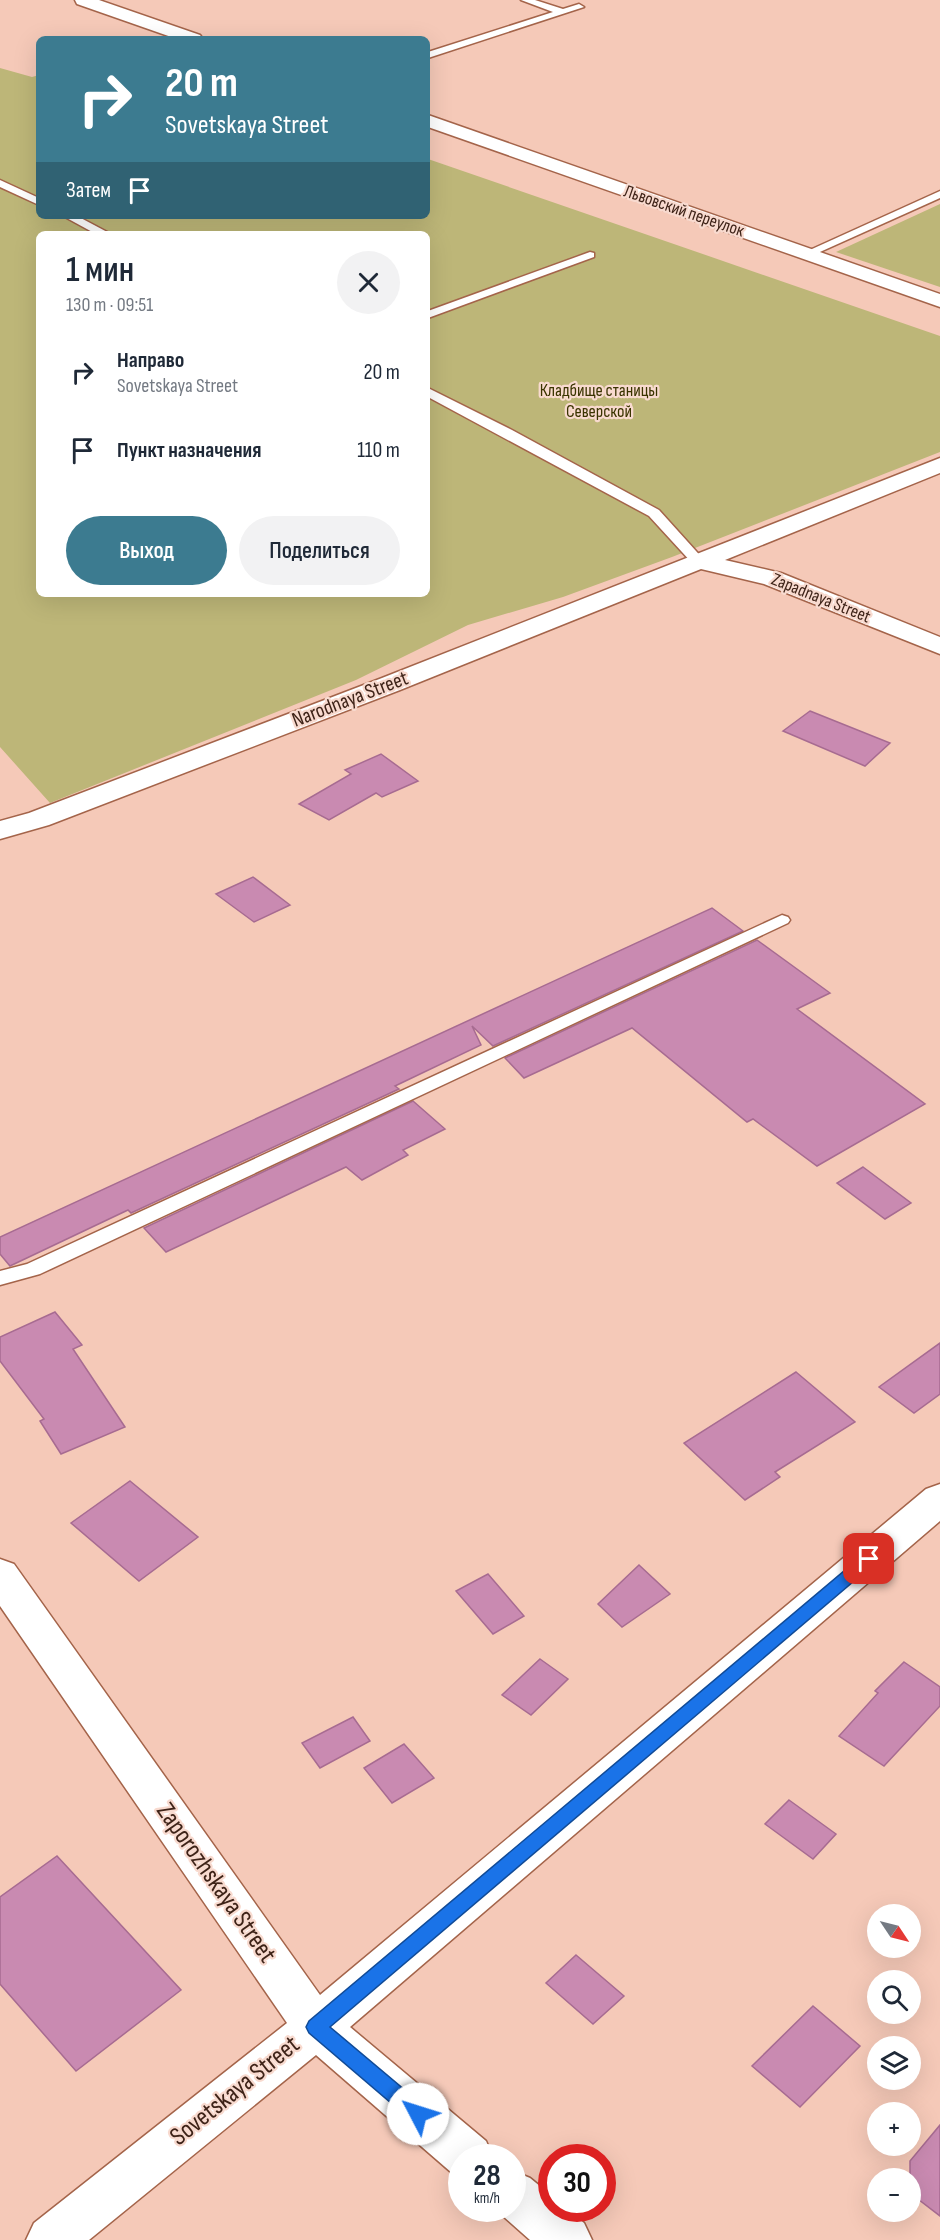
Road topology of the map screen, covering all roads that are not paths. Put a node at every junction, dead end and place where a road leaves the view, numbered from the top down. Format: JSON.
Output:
{"nodes":[{"id":1,"x":83,"y":0,"type":"edge"},
{"id":2,"x":526,"y":0,"type":"edge"},
{"id":3,"x":579,"y":7,"type":"dead end"},
{"id":4,"x":562,"y":12,"type":"junction"},
{"id":5,"x":185,"y":36,"type":"edge"},
{"id":6,"x":430,"y":54,"type":"edge"},
{"id":7,"x":430,"y":122,"type":"edge"},
{"id":8,"x":0,"y":183,"type":"edge"},
{"id":9,"x":940,"y":194,"type":"edge"},
{"id":10,"x":36,"y":201,"type":"edge"},
{"id":11,"x":74,"y":219,"type":"edge"},
{"id":12,"x":99,"y":231,"type":"edge"},
{"id":13,"x":807,"y":254,"type":"junction"},
{"id":14,"x":590,"y":255,"type":"dead end"},
{"id":15,"x":940,"y":301,"type":"edge"},
{"id":16,"x":430,"y":314,"type":"edge"},
{"id":17,"x":430,"y":393,"type":"edge"},
{"id":18,"x":940,"y":465,"type":"edge"},
{"id":19,"x":698,"y":561,"type":"junction"},
{"id":20,"x":940,"y":646,"type":"edge"},
{"id":21,"x":0,"y":830,"type":"edge"},
{"id":22,"x":782,"y":920,"type":"dead end"},
{"id":23,"x":0,"y":1278,"type":"edge"},
{"id":24,"x":940,"y":1499,"type":"edge"},
{"id":25,"x":0,"y":1575,"type":"edge"},
{"id":26,"x":316,"y":2027,"type":"junction"},
{"id":27,"x":454,"y":2144,"type":"edge"},
{"id":28,"x":526,"y":2205,"type":"edge"},
{"id":29,"x":51,"y":2240,"type":"edge"},
{"id":30,"x":567,"y":2240,"type":"edge"}],
"edges":[{"from":1,"to":5,"type":"street"},
{"from":2,"to":4,"type":"lane"},
{"from":3,"to":4,"type":"lane"},
{"from":4,"to":6,"type":"lane"},
{"from":7,"to":13,"type":"street","name":"Львовский переулок"},
{"from":8,"to":10,"type":"lane"},
{"from":9,"to":13,"type":"lane"},
{"from":11,"to":12,"type":"lane"},
{"from":13,"to":15,"type":"street","name":"Львовский переулок"},
{"from":14,"to":16,"type":"lane"},
{"from":17,"to":19,"type":"lane"},
{"from":18,"to":19,"type":"street","name":"Narodnaya Street"},
{"from":19,"to":20,"type":"street","name":"Zapadnaya Street"},
{"from":19,"to":21,"type":"street","name":"Narodnaya Street"},
{"from":22,"to":23,"type":"lane"},
{"from":24,"to":26,"type":"street","name":"Sovetskaya Street"},
{"from":25,"to":26,"type":"street","name":"Zaporozhskaya Street"},
{"from":26,"to":27,"type":"street","name":"Zaporozhskaya Street"},
{"from":26,"to":29,"type":"street","name":"Sovetskaya Street"},
{"from":28,"to":30,"type":"street"}]}
